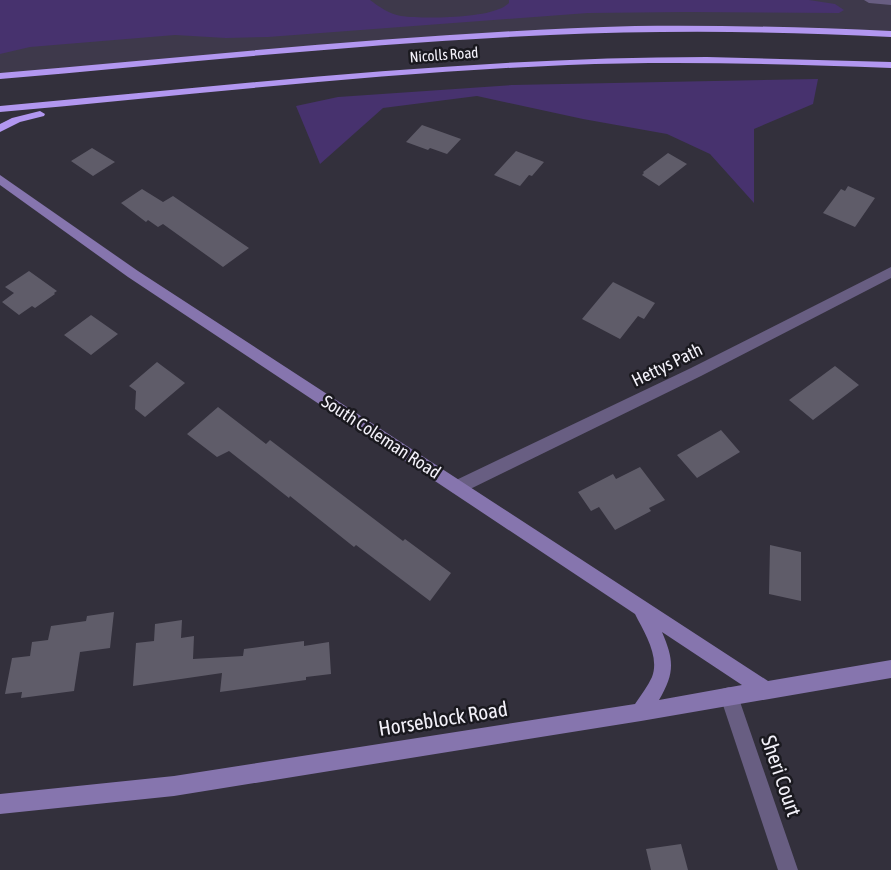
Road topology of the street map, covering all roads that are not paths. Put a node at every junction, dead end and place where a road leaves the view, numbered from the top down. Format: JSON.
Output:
{"nodes":[{"id":1,"x":869,"y":0,"type":"edge"},
{"id":2,"x":891,"y":2,"type":"edge"},
{"id":3,"x":891,"y":29,"type":"edge"},
{"id":4,"x":813,"y":31,"type":"junction"},
{"id":5,"x":891,"y":34,"type":"edge"},
{"id":6,"x":891,"y":65,"type":"edge"},
{"id":7,"x":0,"y":76,"type":"edge"},
{"id":8,"x":237,"y":88,"type":"junction"},
{"id":9,"x":0,"y":109,"type":"edge"},
{"id":10,"x":0,"y":129,"type":"edge"},
{"id":11,"x":0,"y":179,"type":"edge"},
{"id":12,"x":891,"y":272,"type":"edge"},
{"id":13,"x":458,"y":487,"type":"junction"},
{"id":14,"x":641,"y":608,"type":"junction"},
{"id":15,"x":891,"y":669,"type":"edge"},
{"id":16,"x":765,"y":690,"type":"junction"},
{"id":17,"x":729,"y":696,"type":"junction"},
{"id":18,"x":641,"y":712,"type":"junction"},
{"id":19,"x":0,"y":804,"type":"edge"},
{"id":20,"x":788,"y":870,"type":"edge"}],
"edges":[{"from":1,"to":2,"type":"street"},
{"from":3,"to":4,"type":"highway"},
{"from":4,"to":5,"type":"highway","name":"Nicolls Road"},
{"from":4,"to":7,"type":"highway","name":"Nicolls Road"},
{"from":6,"to":8,"type":"highway","name":"Nicolls Road"},
{"from":8,"to":9,"type":"highway","name":"Nicolls Road"},
{"from":8,"to":10,"type":"highway"},
{"from":11,"to":13,"type":"street","name":"South Coleman Road"},
{"from":12,"to":13,"type":"street","name":"Hettys Path"},
{"from":13,"to":14,"type":"street","name":"South Coleman Road"},
{"from":14,"to":16,"type":"street","name":"South Coleman Road"},
{"from":14,"to":18,"type":"street"},
{"from":15,"to":16,"type":"street","name":"Horseblock Road"},
{"from":16,"to":17,"type":"street","name":"Horseblock Road"},
{"from":17,"to":18,"type":"street","name":"Horseblock Road"},
{"from":17,"to":20,"type":"street","name":"Sheri Court"},
{"from":18,"to":19,"type":"street","name":"Horseblock Road"}]}
